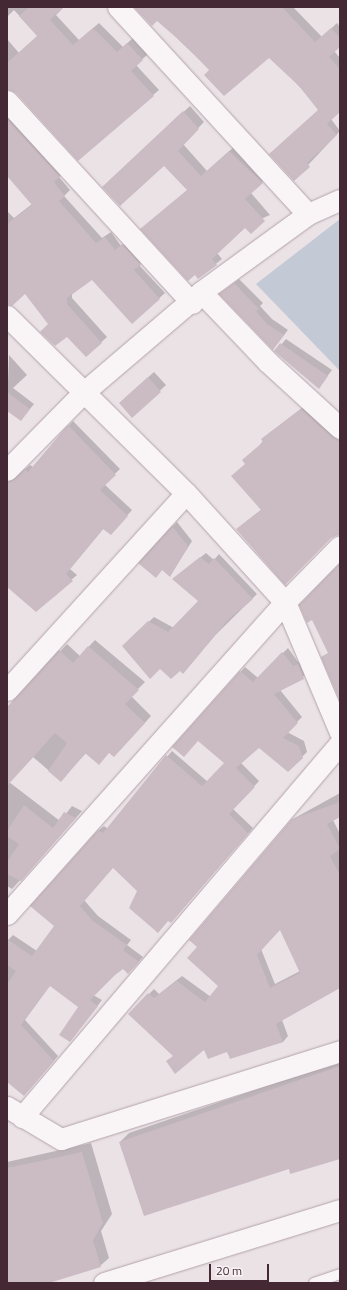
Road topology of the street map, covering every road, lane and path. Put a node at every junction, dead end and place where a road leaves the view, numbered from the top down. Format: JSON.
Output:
{"nodes":[{"id":1,"x":118,"y":7,"type":"edge"},
{"id":2,"x":7,"y":101,"type":"edge"},
{"id":3,"x":340,"y":200,"type":"edge"},
{"id":4,"x":308,"y":214,"type":"junction"},
{"id":5,"x":197,"y":297,"type":"junction"},
{"id":6,"x":7,"y":316,"type":"edge"},
{"id":7,"x":84,"y":392,"type":"junction"},
{"id":8,"x":340,"y":428,"type":"edge"},
{"id":9,"x":7,"y":470,"type":"edge"},
{"id":10,"x":186,"y":494,"type":"junction"},
{"id":11,"x":340,"y":546,"type":"edge"},
{"id":12,"x":285,"y":602,"type":"junction"},
{"id":13,"x":7,"y":690,"type":"edge"},
{"id":14,"x":340,"y":732,"type":"edge"},
{"id":15,"x":340,"y":744,"type":"edge"},
{"id":16,"x":7,"y":914,"type":"edge"},
{"id":17,"x":340,"y":1051,"type":"edge"},
{"id":18,"x":14,"y":1112,"type":"edge"},
{"id":19,"x":340,"y":1210,"type":"edge"},
{"id":20,"x":340,"y":1274,"type":"edge"},
{"id":21,"x":104,"y":1283,"type":"edge"},
{"id":22,"x":314,"y":1283,"type":"edge"}],
"edges":[{"from":1,"to":4,"type":"street"},
{"from":2,"to":5,"type":"street"},
{"from":3,"to":4,"type":"street"},
{"from":4,"to":5,"type":"street"},
{"from":5,"to":7,"type":"street"},
{"from":5,"to":8,"type":"street"},
{"from":6,"to":7,"type":"street"},
{"from":7,"to":9,"type":"street"},
{"from":7,"to":10,"type":"street"},
{"from":10,"to":12,"type":"street"},
{"from":10,"to":13,"type":"street"},
{"from":11,"to":12,"type":"street"},
{"from":12,"to":14,"type":"street"},
{"from":12,"to":16,"type":"street"},
{"from":15,"to":18,"type":"street"},
{"from":17,"to":18,"type":"street"},
{"from":19,"to":21,"type":"street"},
{"from":20,"to":22,"type":"lane"}]}
